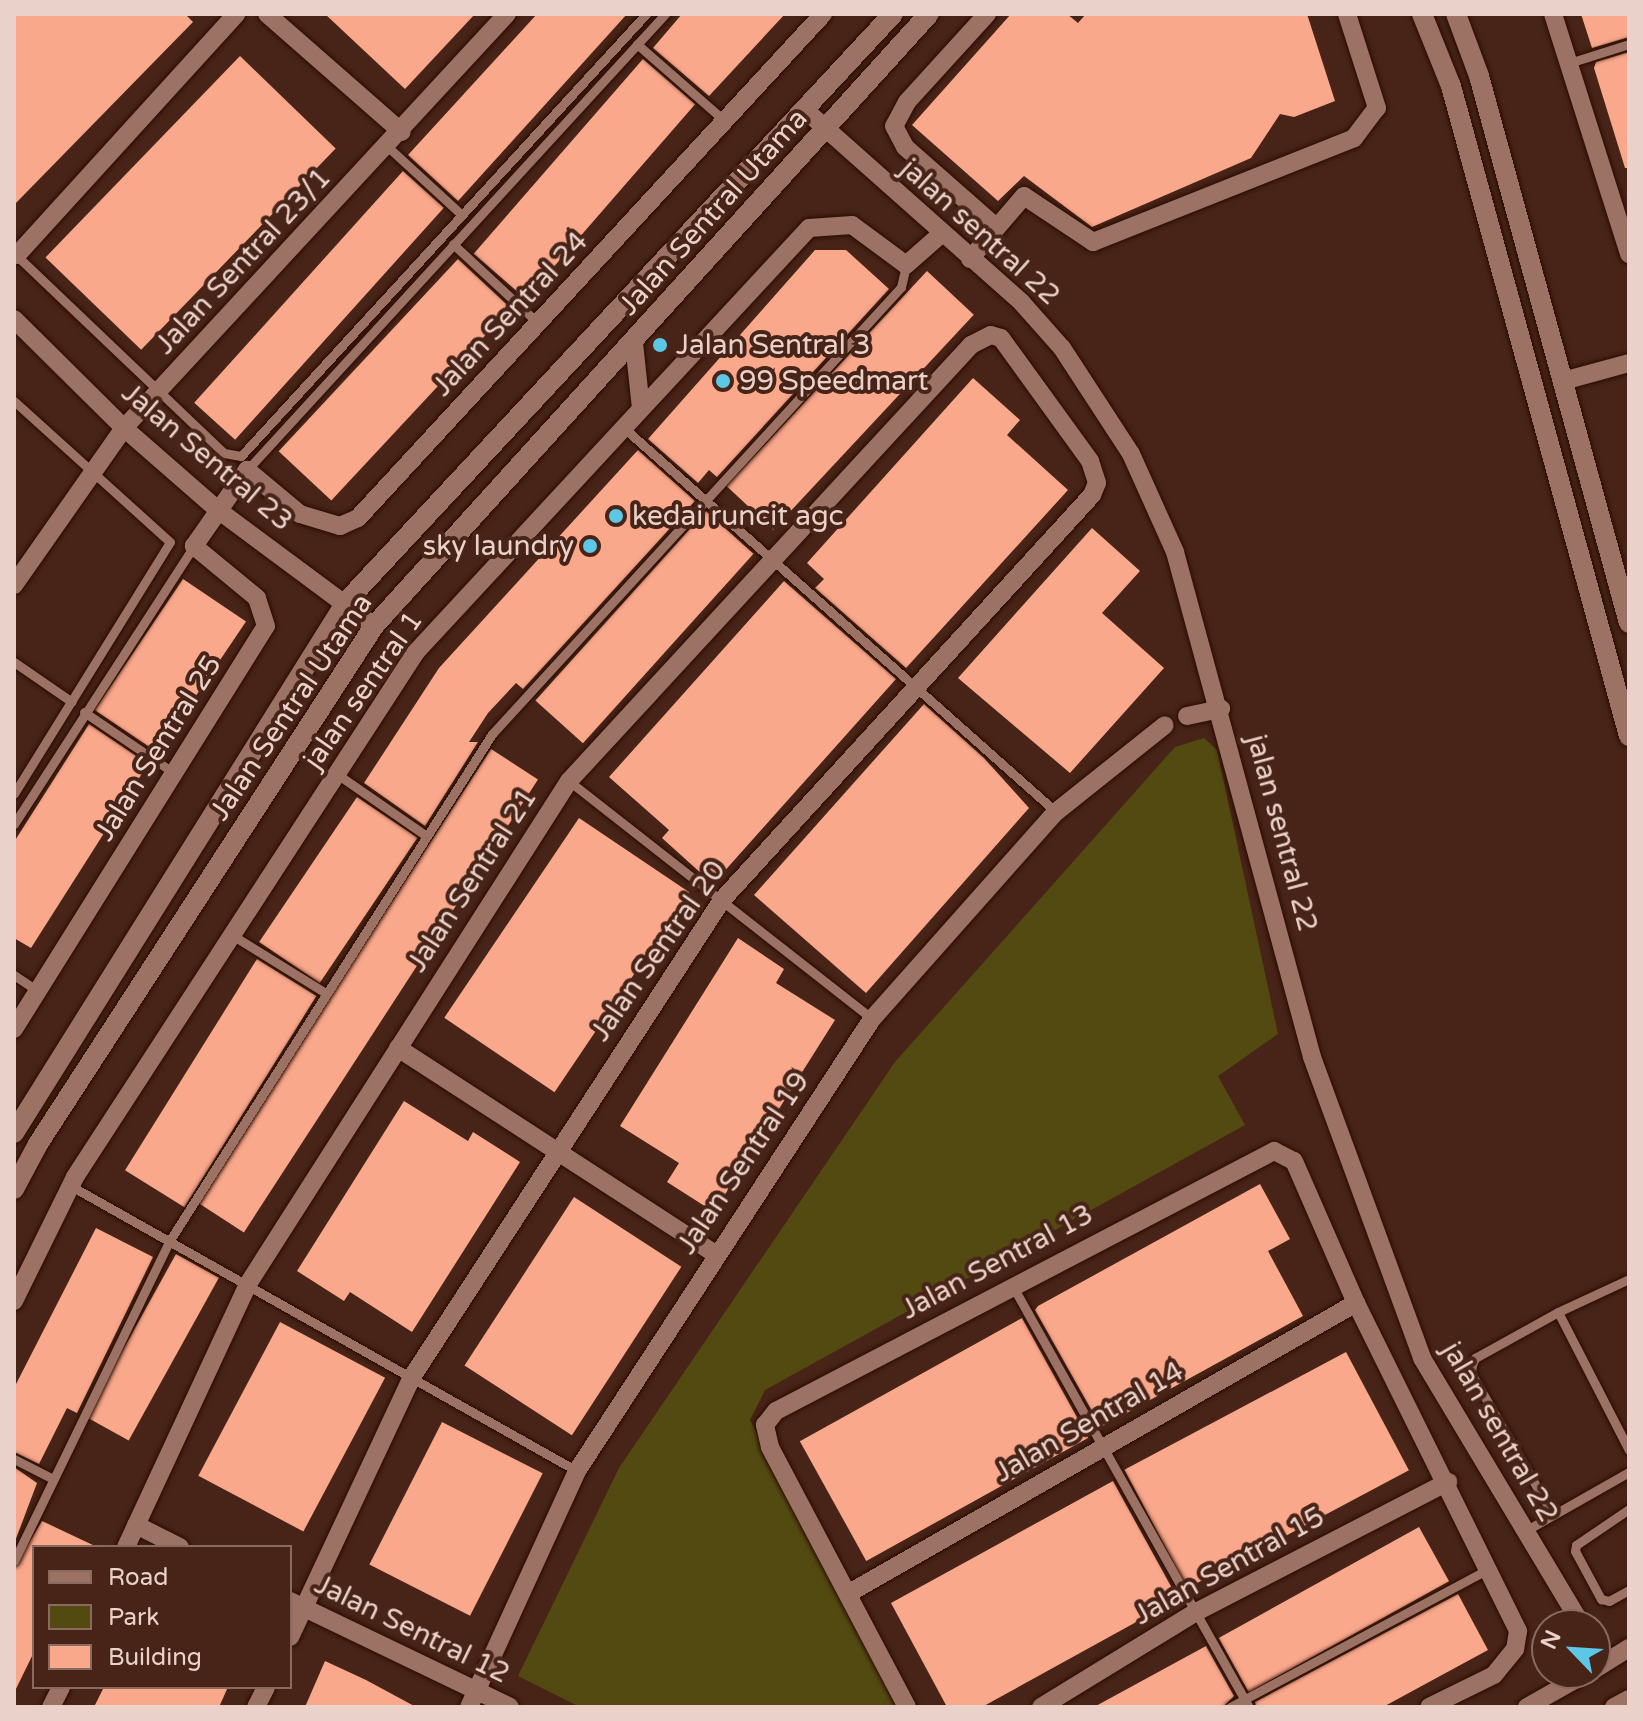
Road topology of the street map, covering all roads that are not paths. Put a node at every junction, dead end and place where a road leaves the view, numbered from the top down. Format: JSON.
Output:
{"nodes":[{"id":1,"x":236,"y":14,"type":"edge"},
{"id":2,"x":267,"y":14,"type":"edge"},
{"id":3,"x":507,"y":14,"type":"edge"},
{"id":4,"x":646,"y":14,"type":"edge"},
{"id":5,"x":665,"y":14,"type":"edge"},
{"id":6,"x":823,"y":14,"type":"edge"},
{"id":7,"x":893,"y":14,"type":"edge"},
{"id":8,"x":929,"y":14,"type":"edge"},
{"id":9,"x":987,"y":14,"type":"edge"},
{"id":10,"x":1347,"y":14,"type":"edge"},
{"id":11,"x":1422,"y":14,"type":"edge"},
{"id":12,"x":1456,"y":14,"type":"edge"},
{"id":13,"x":1553,"y":14,"type":"edge"},
{"id":14,"x":637,"y":44,"type":"junction"},
{"id":15,"x":1629,"y":44,"type":"edge"},
{"id":16,"x":1569,"y":63,"type":"junction"},
{"id":17,"x":805,"y":110,"type":"junction"},
{"id":18,"x":725,"y":121,"type":"junction"},
{"id":19,"x":825,"y":128,"type":"junction"},
{"id":20,"x":402,"y":132,"type":"junction"},
{"id":21,"x":388,"y":147,"type":"junction"},
{"id":22,"x":462,"y":215,"type":"junction"},
{"id":23,"x":995,"y":226,"type":"junction"},
{"id":24,"x":940,"y":235,"type":"junction"},
{"id":25,"x":453,"y":244,"type":"junction"},
{"id":26,"x":15,"y":254,"type":"edge"},
{"id":27,"x":1629,"y":254,"type":"edge"},
{"id":28,"x":970,"y":259,"type":"junction"},
{"id":29,"x":906,"y":265,"type":"junction"},
{"id":30,"x":14,"y":319,"type":"edge"},
{"id":31,"x":539,"y":324,"type":"junction"},
{"id":32,"x":991,"y":335,"type":"joint"},
{"id":33,"x":634,"y":343,"type":"junction"},
{"id":34,"x":1629,"y":363,"type":"edge"},
{"id":35,"x":1563,"y":381,"type":"junction"},
{"id":36,"x":160,"y":392,"type":"junction"},
{"id":37,"x":14,"y":401,"type":"edge"},
{"id":38,"x":641,"y":408,"type":"junction"},
{"id":39,"x":124,"y":428,"type":"junction"},
{"id":40,"x":624,"y":428,"type":"junction"},
{"id":41,"x":247,"y":470,"type":"junction"},
{"id":42,"x":91,"y":474,"type":"junction"},
{"id":43,"x":703,"y":498,"type":"junction"},
{"id":44,"x":218,"y":510,"type":"junction"},
{"id":45,"x":194,"y":546,"type":"junction"},
{"id":46,"x":775,"y":558,"type":"junction"},
{"id":47,"x":14,"y":585,"type":"edge"},
{"id":48,"x":346,"y":602,"type":"junction"},
{"id":49,"x":1629,"y":623,"type":"edge"},
{"id":50,"x":374,"y":626,"type":"junction"},
{"id":51,"x":14,"y":662,"type":"edge"},
{"id":52,"x":918,"y":684,"type":"junction"},
{"id":53,"x":72,"y":702,"type":"junction"},
{"id":54,"x":1221,"y":709,"type":"junction"},
{"id":55,"x":84,"y":712,"type":"junction"},
{"id":56,"x":1187,"y":716,"type":"dead end"},
{"id":57,"x":1165,"y":725,"type":"dead end"},
{"id":58,"x":1629,"y":736,"type":"edge"},
{"id":59,"x":175,"y":774,"type":"junction"},
{"id":60,"x":337,"y":774,"type":"junction"},
{"id":61,"x":569,"y":781,"type":"junction"},
{"id":62,"x":14,"y":794,"type":"edge"},
{"id":63,"x":1056,"y":812,"type":"junction"},
{"id":64,"x":14,"y":824,"type":"edge"},
{"id":65,"x":425,"y":835,"type":"junction"},
{"id":66,"x":722,"y":900,"type":"junction"},
{"id":67,"x":232,"y":935,"type":"junction"},
{"id":68,"x":14,"y":975,"type":"edge"},
{"id":69,"x":38,"y":991,"type":"junction"},
{"id":70,"x":324,"y":992,"type":"junction"},
{"id":71,"x":872,"y":1019,"type":"junction"},
{"id":72,"x":14,"y":1029,"type":"edge"},
{"id":73,"x":398,"y":1048,"type":"junction"},
{"id":74,"x":14,"y":1133,"type":"edge"},
{"id":75,"x":557,"y":1150,"type":"junction"},
{"id":76,"x":70,"y":1186,"type":"junction"},
{"id":77,"x":14,"y":1189,"type":"edge"},
{"id":78,"x":170,"y":1240,"type":"junction"},
{"id":79,"x":715,"y":1254,"type":"junction"},
{"id":80,"x":1629,"y":1279,"type":"edge"},
{"id":81,"x":248,"y":1284,"type":"junction"},
{"id":82,"x":1012,"y":1285,"type":"junction"},
{"id":83,"x":14,"y":1301,"type":"edge"},
{"id":84,"x":1356,"y":1303,"type":"junction"},
{"id":85,"x":1558,"y":1312,"type":"junction"},
{"id":86,"x":412,"y":1377,"type":"junction"},
{"id":87,"x":1100,"y":1448,"type":"junction"},
{"id":88,"x":1629,"y":1450,"type":"edge"},
{"id":89,"x":14,"y":1459,"type":"edge"},
{"id":90,"x":577,"y":1471,"type":"junction"},
{"id":91,"x":1629,"y":1472,"type":"edge"},
{"id":92,"x":53,"y":1479,"type":"junction"},
{"id":93,"x":1448,"y":1482,"type":"junction"},
{"id":94,"x":1629,"y":1509,"type":"edge"},
{"id":95,"x":1553,"y":1515,"type":"junction"},
{"id":96,"x":136,"y":1525,"type":"junction"},
{"id":97,"x":1525,"y":1531,"type":"junction"},
{"id":98,"x":127,"y":1545,"type":"edge"},
{"id":99,"x":176,"y":1545,"type":"edge"},
{"id":100,"x":14,"y":1561,"type":"edge"},
{"id":101,"x":1489,"y":1568,"type":"junction"},
{"id":102,"x":1629,"y":1590,"type":"edge"},
{"id":103,"x":851,"y":1592,"type":"junction"},
{"id":104,"x":297,"y":1605,"type":"edge"},
{"id":105,"x":1572,"y":1609,"type":"edge"},
{"id":106,"x":1196,"y":1612,"type":"junction"},
{"id":107,"x":292,"y":1628,"type":"edge"},
{"id":108,"x":60,"y":1689,"type":"edge"},
{"id":109,"x":265,"y":1689,"type":"edge"},
{"id":110,"x":1559,"y":1689,"type":"edge"},
{"id":111,"x":473,"y":1699,"type":"edge"},
{"id":112,"x":1629,"y":1699,"type":"edge"},
{"id":113,"x":1247,"y":1703,"type":"edge"},
{"id":114,"x":51,"y":1707,"type":"edge"},
{"id":115,"x":256,"y":1707,"type":"edge"},
{"id":116,"x":510,"y":1707,"type":"edge"},
{"id":117,"x":907,"y":1707,"type":"edge"},
{"id":118,"x":1041,"y":1707,"type":"edge"},
{"id":119,"x":1230,"y":1707,"type":"edge"},
{"id":120,"x":1429,"y":1707,"type":"edge"},
{"id":121,"x":1527,"y":1707,"type":"edge"},
{"id":122,"x":1614,"y":1707,"type":"edge"}],
"edges":[{"from":1,"to":26,"type":"street"},
{"from":2,"to":20,"type":"street"},
{"from":3,"to":20,"type":"street","name":"Jalan Sentral 23/1"},
{"from":4,"to":22,"type":"lane"},
{"from":5,"to":14,"type":"lane"},
{"from":6,"to":18,"type":"street","name":"Jalan Sentral 24"},
{"from":7,"to":17,"type":"street","name":"Jalan Sentral Utama"},
{"from":8,"to":19,"type":"street","name":"Jalan Sentral Utama"},
{"from":9,"to":23,"type":"street"},
{"from":10,"to":23,"type":"street"},
{"from":11,"to":58,"type":"street"},
{"from":12,"to":35,"type":"street"},
{"from":13,"to":16,"type":"street"},
{"from":14,"to":18,"type":"lane"},
{"from":14,"to":25,"type":"lane"},
{"from":15,"to":16,"type":"lane"},
{"from":16,"to":27,"type":"street"},
{"from":17,"to":19,"type":"street","name":"jalan sentral 22"},
{"from":17,"to":48,"type":"street","name":"Jalan Sentral Utama"},
{"from":18,"to":31,"type":"street","name":"Jalan Sentral 24"},
{"from":19,"to":24,"type":"street","name":"jalan sentral 22"},
{"from":19,"to":33,"type":"street","name":"Jalan Sentral Utama"},
{"from":20,"to":21,"type":"street","name":"Jalan Sentral 23/1"},
{"from":21,"to":22,"type":"lane"},
{"from":21,"to":36,"type":"street","name":"Jalan Sentral 23/1"},
{"from":22,"to":36,"type":"lane"},
{"from":23,"to":28,"type":"street"},
{"from":24,"to":28,"type":"street","name":"jalan sentral 22"},
{"from":24,"to":29,"type":"street"},
{"from":25,"to":31,"type":"lane"},
{"from":25,"to":41,"type":"lane"},
{"from":26,"to":36,"type":"lane"},
{"from":28,"to":54,"type":"street","name":"jalan sentral 22"},
{"from":29,"to":38,"type":"street","name":"jalan sentral 1"},
{"from":29,"to":43,"type":"lane"},
{"from":30,"to":39,"type":"street","name":"Jalan Sentral 23"},
{"from":31,"to":41,"type":"street","name":"Jalan Sentral 24"},
{"from":32,"to":46,"type":"street","name":"Jalan Sentral 21"},
{"from":32,"to":52,"type":"street","name":"Jalan Sentral 20"},
{"from":33,"to":38,"type":"street"},
{"from":33,"to":50,"type":"street","name":"Jalan Sentral Utama"},
{"from":34,"to":35,"type":"street"},
{"from":35,"to":49,"type":"street"},
{"from":36,"to":39,"type":"street","name":"Jalan Sentral 23/1"},
{"from":37,"to":42,"type":"lane"},
{"from":38,"to":40,"type":"street","name":"jalan sentral 1"},
{"from":39,"to":42,"type":"street","name":"Jalan Sentral 23/1"},
{"from":39,"to":44,"type":"street","name":"Jalan Sentral 23"},
{"from":40,"to":43,"type":"lane"},
{"from":40,"to":60,"type":"street","name":"jalan sentral 1"},
{"from":41,"to":44,"type":"street"},
{"from":42,"to":47,"type":"street","name":"Jalan Sentral 23/1"},
{"from":42,"to":53,"type":"lane"},
{"from":43,"to":46,"type":"lane"},
{"from":43,"to":65,"type":"lane"},
{"from":44,"to":45,"type":"street"},
{"from":44,"to":48,"type":"street","name":"Jalan Sentral 23"},
{"from":45,"to":55,"type":"lane"},
{"from":45,"to":59,"type":"street","name":"Jalan Sentral 25"},
{"from":46,"to":52,"type":"lane"},
{"from":46,"to":61,"type":"street","name":"Jalan Sentral 21"},
{"from":48,"to":50,"type":"street","name":"Jalan Sentral 23"},
{"from":48,"to":74,"type":"street","name":"Jalan Sentral Utama"},
{"from":50,"to":77,"type":"street","name":"Jalan Sentral Utama"},
{"from":51,"to":53,"type":"lane"},
{"from":52,"to":63,"type":"lane"},
{"from":52,"to":66,"type":"street","name":"Jalan Sentral 20"},
{"from":53,"to":62,"type":"lane"},
{"from":54,"to":56,"type":"street"},
{"from":54,"to":97,"type":"street","name":"jalan sentral 22"},
{"from":55,"to":59,"type":"lane"},
{"from":55,"to":64,"type":"lane"},
{"from":57,"to":63,"type":"street","name":"Jalan Sentral 19"},
{"from":59,"to":69,"type":"street","name":"Jalan Sentral 25"},
{"from":60,"to":65,"type":"lane"},
{"from":60,"to":67,"type":"street","name":"jalan sentral 1"},
{"from":61,"to":66,"type":"lane"},
{"from":61,"to":73,"type":"street","name":"Jalan Sentral 21"},
{"from":63,"to":71,"type":"street","name":"Jalan Sentral 19"},
{"from":65,"to":70,"type":"lane"},
{"from":66,"to":71,"type":"lane"},
{"from":66,"to":75,"type":"street","name":"Jalan Sentral 20"},
{"from":67,"to":70,"type":"lane"},
{"from":67,"to":76,"type":"street","name":"jalan sentral 1"},
{"from":68,"to":69,"type":"lane"},
{"from":69,"to":72,"type":"street","name":"Jalan Sentral 25"},
{"from":70,"to":78,"type":"lane"},
{"from":71,"to":79,"type":"street","name":"Jalan Sentral 19"},
{"from":73,"to":75,"type":"street"},
{"from":73,"to":81,"type":"street","name":"Jalan Sentral 21"},
{"from":75,"to":79,"type":"street"},
{"from":75,"to":86,"type":"street","name":"Jalan Sentral 20"},
{"from":76,"to":78,"type":"lane"},
{"from":76,"to":83,"type":"street","name":"jalan sentral 1"},
{"from":78,"to":81,"type":"lane"},
{"from":78,"to":92,"type":"lane"},
{"from":79,"to":90,"type":"street","name":"Jalan Sentral 19"},
{"from":80,"to":85,"type":"lane"},
{"from":81,"to":86,"type":"lane"},
{"from":81,"to":96,"type":"street","name":"Jalan Sentral 21"},
{"from":82,"to":84,"type":"street","name":"Jalan Sentral 13"},
{"from":82,"to":87,"type":"lane"},
{"from":82,"to":103,"type":"street","name":"Jalan Sentral 13"},
{"from":84,"to":87,"type":"street","name":"Jalan Sentral 14"},
{"from":84,"to":93,"type":"street"},
{"from":85,"to":88,"type":"lane"},
{"from":85,"to":95,"type":"lane"},
{"from":86,"to":90,"type":"lane"},
{"from":86,"to":104,"type":"street","name":"Jalan Sentral 20"},
{"from":87,"to":103,"type":"street","name":"Jalan Sentral 14"},
{"from":87,"to":106,"type":"lane"},
{"from":89,"to":92,"type":"lane"},
{"from":90,"to":111,"type":"street","name":"Jalan Sentral 19"},
{"from":91,"to":95,"type":"lane"},
{"from":92,"to":100,"type":"lane"},
{"from":93,"to":101,"type":"street"},
{"from":93,"to":106,"type":"street","name":"Jalan Sentral 15"},
{"from":94,"to":102,"type":"lane"},
{"from":95,"to":97,"type":"lane"},
{"from":96,"to":98,"type":"street","name":"Jalan Sentral 21"},
{"from":96,"to":99,"type":"street"},
{"from":97,"to":105,"type":"street","name":"jalan sentral 22"},
{"from":101,"to":113,"type":"lane"},
{"from":101,"to":120,"type":"street"},
{"from":103,"to":117,"type":"street"},
{"from":104,"to":107,"type":"street","name":"Jalan Sentral 20"},
{"from":104,"to":111,"type":"street","name":"Jalan Sentral 12"},
{"from":106,"to":113,"type":"lane"},
{"from":106,"to":118,"type":"street","name":"Jalan Sentral 15"},
{"from":108,"to":114,"type":"street"},
{"from":109,"to":115,"type":"street"},
{"from":110,"to":121,"type":"street"},
{"from":111,"to":116,"type":"street","name":"Jalan Sentral 12"},
{"from":112,"to":122,"type":"street"},
{"from":113,"to":119,"type":"lane"}]}
